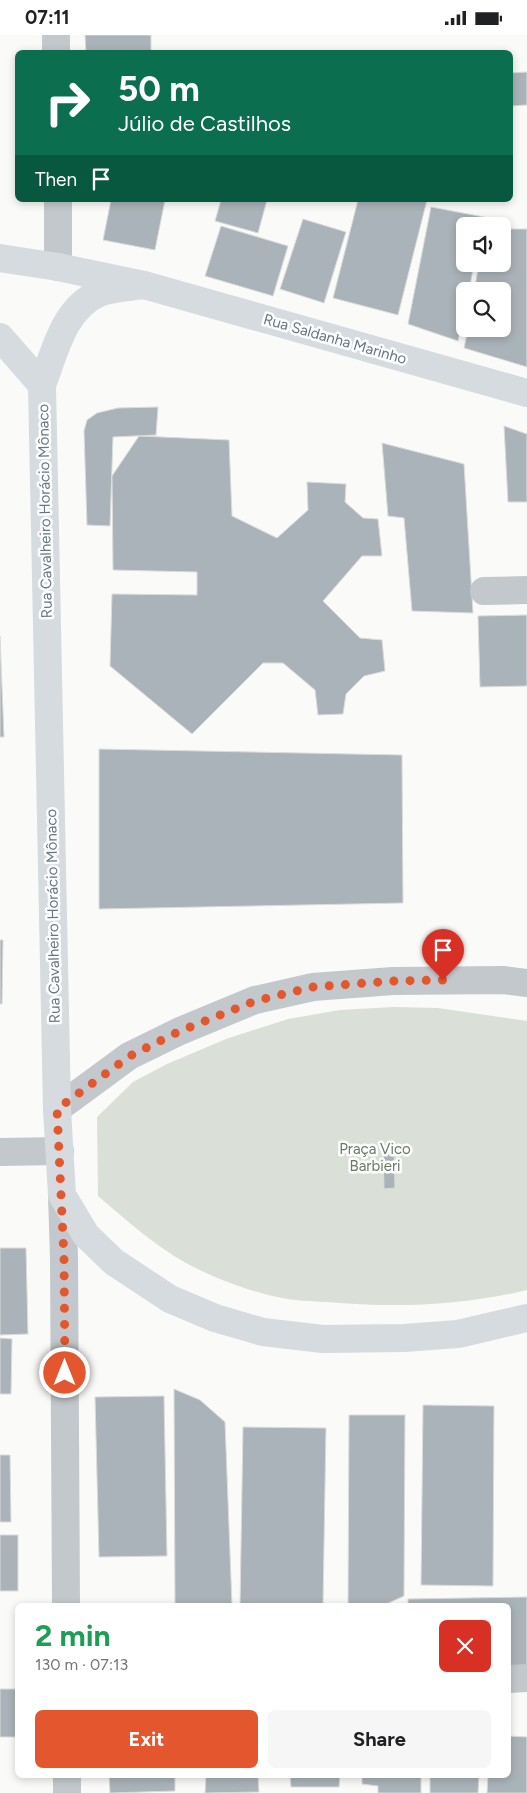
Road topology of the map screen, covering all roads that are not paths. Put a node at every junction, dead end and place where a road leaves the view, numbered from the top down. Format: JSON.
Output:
{"nodes":[{"id":1,"x":56,"y":35,"type":"edge"},
{"id":2,"x":56,"y":50,"type":"edge"},
{"id":3,"x":58,"y":202,"type":"edge"},
{"id":4,"x":0,"y":258,"type":"edge"},
{"id":5,"x":58,"y":267,"type":"junction"},
{"id":6,"x":144,"y":285,"type":"junction"},
{"id":7,"x":0,"y":337,"type":"edge"},
{"id":8,"x":42,"y":385,"type":"junction"},
{"id":9,"x":527,"y":393,"type":"edge"},
{"id":10,"x":527,"y":590,"type":"edge"},
{"id":11,"x":484,"y":591,"type":"dead end"},
{"id":12,"x":527,"y":983,"type":"edge"},
{"id":13,"x":57,"y":1109,"type":"junction"},
{"id":14,"x":60,"y":1151,"type":"junction"},
{"id":15,"x":0,"y":1152,"type":"edge"},
{"id":16,"x":62,"y":1195,"type":"junction"},
{"id":17,"x":527,"y":1318,"type":"edge"},
{"id":18,"x":66,"y":1603,"type":"edge"},
{"id":19,"x":527,"y":1678,"type":"edge"},
{"id":20,"x":511,"y":1679,"type":"edge"},
{"id":21,"x":67,"y":1778,"type":"edge"},
{"id":22,"x":68,"y":1793,"type":"edge"}],
"edges":[{"from":1,"to":2,"type":"street"},
{"from":3,"to":5,"type":"street"},
{"from":4,"to":5,"type":"main road","name":"Rua Saldanha Marinho"},
{"from":5,"to":6,"type":"main road","name":"Rua Saldanha Marinho"},
{"from":6,"to":8,"type":"main road","name":"Rua Cavalheiro Horácio Mônaco"},
{"from":6,"to":9,"type":"main road","name":"Rua Saldanha Marinho"},
{"from":7,"to":8,"type":"main road"},
{"from":8,"to":13,"type":"main road","name":"Rua Cavalheiro Horácio Mônaco"},
{"from":10,"to":11,"type":"street"},
{"from":12,"to":13,"type":"street"},
{"from":13,"to":14,"type":"main road","name":"Rua Cavalheiro Horácio Mônaco"},
{"from":14,"to":15,"type":"street"},
{"from":14,"to":16,"type":"main road","name":"Rua Cavalheiro Horácio Mônaco"},
{"from":16,"to":17,"type":"main road"},
{"from":16,"to":18,"type":"street","name":"Rua Cavalheiro Horácio Mônaco"},
{"from":19,"to":20,"type":"street"},
{"from":21,"to":22,"type":"street"}]}
